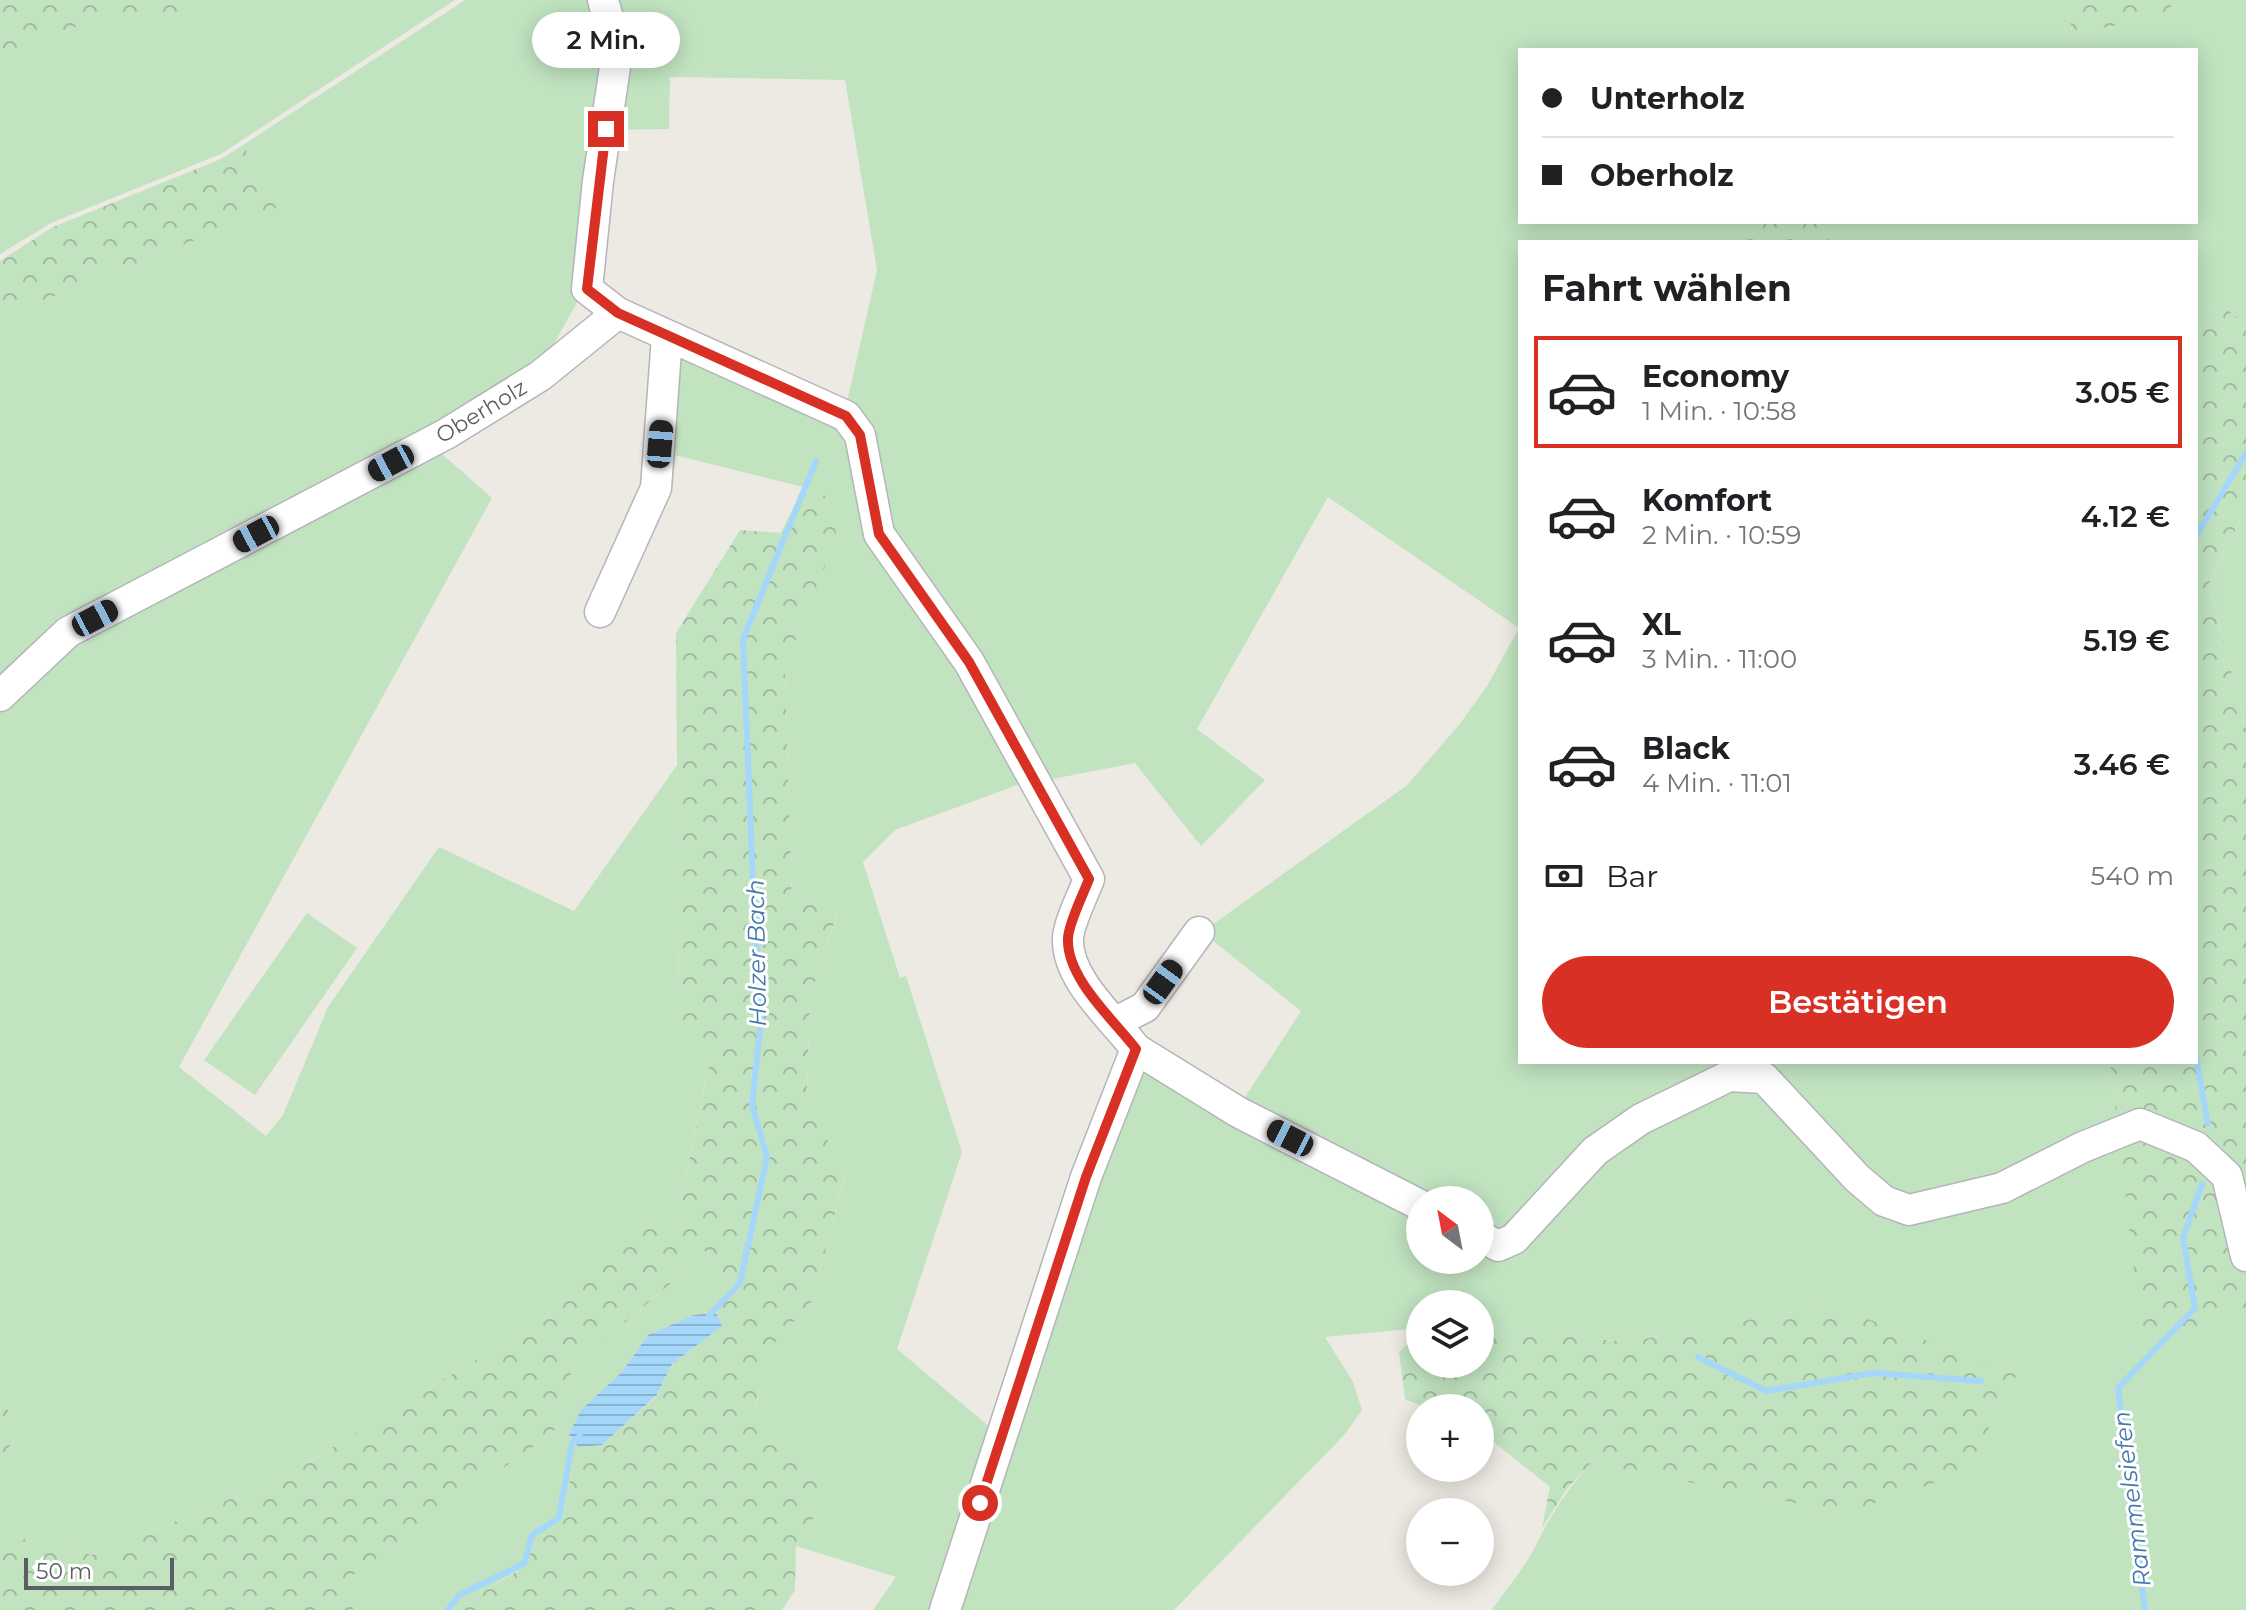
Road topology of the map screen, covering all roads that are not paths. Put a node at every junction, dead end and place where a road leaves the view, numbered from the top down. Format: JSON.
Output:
{"nodes":[{"id":1,"x":603,"y":0,"type":"edge"},
{"id":2,"x":618,"y":313,"type":"junction"},
{"id":3,"x":667,"y":336,"type":"junction"},
{"id":4,"x":600,"y":612,"type":"dead end"},
{"id":5,"x":0,"y":696,"type":"edge"},
{"id":6,"x":1199,"y":932,"type":"dead end"},
{"id":7,"x":1116,"y":1022,"type":"junction"},
{"id":8,"x":1136,"y":1049,"type":"junction"},
{"id":9,"x":1406,"y":1198,"type":"edge"},
{"id":10,"x":1494,"y":1244,"type":"edge"},
{"id":11,"x":2246,"y":1256,"type":"edge"},
{"id":12,"x":945,"y":1610,"type":"edge"}],
"edges":[{"from":1,"to":2,"type":"street"},
{"from":2,"to":3,"type":"street"},
{"from":2,"to":5,"type":"street","name":"Oberholz"},
{"from":3,"to":4,"type":"street"},
{"from":3,"to":7,"type":"street"},
{"from":6,"to":7,"type":"street"},
{"from":7,"to":8,"type":"street"},
{"from":8,"to":9,"type":"street"},
{"from":8,"to":12,"type":"street"},
{"from":10,"to":11,"type":"street"}]}
